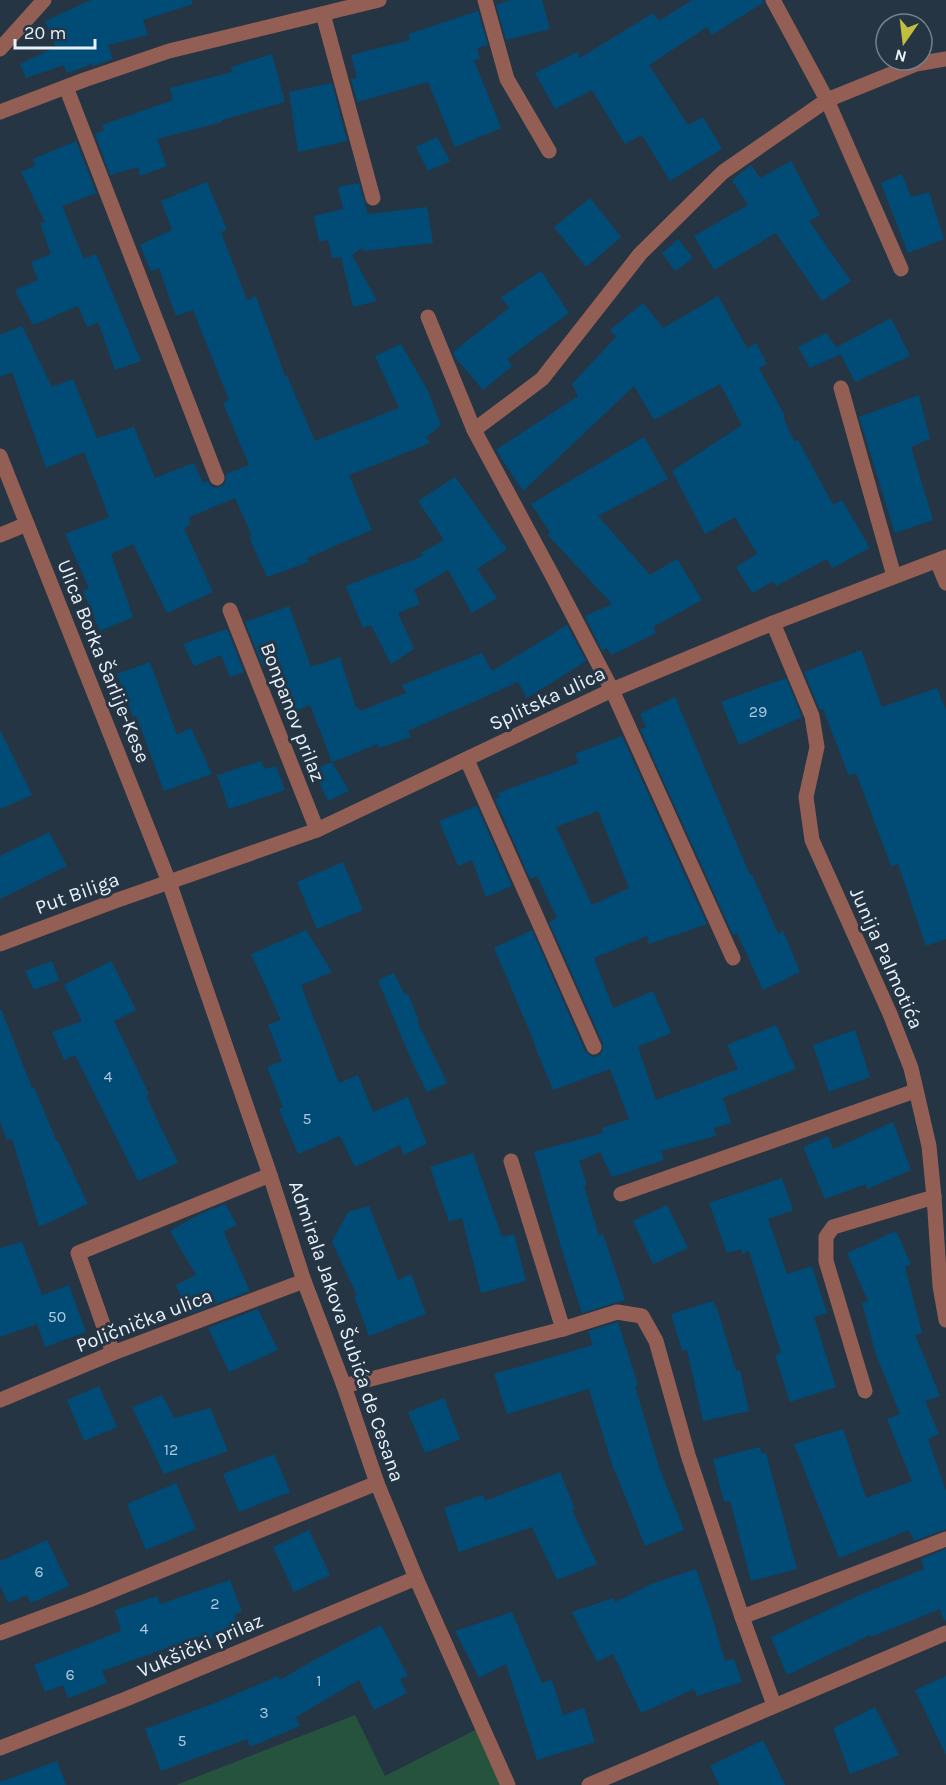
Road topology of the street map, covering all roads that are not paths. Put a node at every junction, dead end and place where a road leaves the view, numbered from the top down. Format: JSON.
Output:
{"nodes":[{"id":1,"x":44,"y":0,"type":"edge"},
{"id":2,"x":379,"y":0,"type":"edge"},
{"id":3,"x":485,"y":0,"type":"edge"},
{"id":4,"x":773,"y":0,"type":"edge"},
{"id":5,"x":323,"y":14,"type":"junction"},
{"id":6,"x":0,"y":50,"type":"edge"},
{"id":7,"x":946,"y":59,"type":"edge"},
{"id":8,"x":66,"y":87,"type":"junction"},
{"id":9,"x":826,"y":100,"type":"junction"},
{"id":10,"x":0,"y":112,"type":"edge"},
{"id":11,"x":549,"y":151,"type":"dead end"},
{"id":12,"x":374,"y":198,"type":"dead end"},
{"id":13,"x":901,"y":269,"type":"dead end"},
{"id":14,"x":428,"y":317,"type":"dead end"},
{"id":15,"x":841,"y":388,"type":"dead end"},
{"id":16,"x":474,"y":430,"type":"junction"},
{"id":17,"x":0,"y":456,"type":"edge"},
{"id":18,"x":217,"y":478,"type":"dead end"},
{"id":19,"x":27,"y":524,"type":"junction"},
{"id":20,"x":0,"y":535,"type":"edge"},
{"id":21,"x":942,"y":559,"type":"edge"},
{"id":22,"x":894,"y":576,"type":"junction"},
{"id":23,"x":946,"y":583,"type":"edge"},
{"id":24,"x":230,"y":610,"type":"dead end"},
{"id":25,"x":773,"y":623,"type":"junction"},
{"id":26,"x":612,"y":690,"type":"junction"},
{"id":27,"x":467,"y":760,"type":"junction"},
{"id":28,"x":317,"y":830,"type":"junction"},
{"id":29,"x":169,"y":882,"type":"junction"},
{"id":30,"x":0,"y":944,"type":"edge"},
{"id":31,"x":733,"y":958,"type":"dead end"},
{"id":32,"x":594,"y":1047,"type":"dead end"},
{"id":33,"x":915,"y":1091,"type":"junction"},
{"id":34,"x":511,"y":1161,"type":"dead end"},
{"id":35,"x":270,"y":1175,"type":"junction"},
{"id":36,"x":621,"y":1194,"type":"dead end"},
{"id":37,"x":934,"y":1197,"type":"junction"},
{"id":38,"x":304,"y":1281,"type":"junction"},
{"id":39,"x":946,"y":1320,"type":"edge"},
{"id":40,"x":563,"y":1329,"type":"junction"},
{"id":41,"x":113,"y":1353,"type":"junction"},
{"id":42,"x":344,"y":1386,"type":"junction"},
{"id":43,"x":865,"y":1391,"type":"dead end"},
{"id":44,"x":0,"y":1400,"type":"edge"},
{"id":45,"x":377,"y":1483,"type":"junction"},
{"id":46,"x":946,"y":1539,"type":"edge"},
{"id":47,"x":416,"y":1578,"type":"junction"},
{"id":48,"x":742,"y":1617,"type":"junction"},
{"id":49,"x":946,"y":1632,"type":"edge"},
{"id":50,"x":0,"y":1633,"type":"edge"},
{"id":51,"x":774,"y":1705,"type":"junction"},
{"id":52,"x":0,"y":1748,"type":"edge"},
{"id":53,"x":508,"y":1785,"type":"edge"},
{"id":54,"x":590,"y":1785,"type":"edge"}],
"edges":[{"from":1,"to":6,"type":"street"},
{"from":2,"to":5,"type":"street"},
{"from":3,"to":11,"type":"street"},
{"from":4,"to":9,"type":"street"},
{"from":5,"to":8,"type":"street"},
{"from":5,"to":12,"type":"street"},
{"from":7,"to":9,"type":"street"},
{"from":8,"to":10,"type":"street"},
{"from":8,"to":18,"type":"street"},
{"from":9,"to":13,"type":"street"},
{"from":9,"to":16,"type":"street"},
{"from":14,"to":16,"type":"street"},
{"from":15,"to":22,"type":"street"},
{"from":16,"to":26,"type":"street"},
{"from":17,"to":19,"type":"street","name":"Ulica Borka Šarlije-Kese"},
{"from":19,"to":20,"type":"street"},
{"from":19,"to":29,"type":"street","name":"Ulica Borka Šarlije-Kese"},
{"from":21,"to":22,"type":"street","name":"Splitska ulica"},
{"from":21,"to":23,"type":"street"},
{"from":22,"to":25,"type":"street","name":"Splitska ulica"},
{"from":24,"to":28,"type":"street","name":"Bonpanov prilaz"},
{"from":25,"to":26,"type":"street","name":"Splitska ulica"},
{"from":25,"to":33,"type":"street","name":"Junija Palmotića"},
{"from":26,"to":27,"type":"street","name":"Splitska ulica"},
{"from":26,"to":31,"type":"street"},
{"from":27,"to":28,"type":"street","name":"Splitska ulica"},
{"from":27,"to":32,"type":"street"},
{"from":28,"to":29,"type":"street","name":"Splitska ulica"},
{"from":29,"to":30,"type":"street","name":"Put Biliga"},
{"from":29,"to":35,"type":"street","name":"Admirala Jakova Šubića de Cesana"},
{"from":33,"to":36,"type":"street"},
{"from":33,"to":37,"type":"street","name":"Junija Palmotića"},
{"from":34,"to":40,"type":"street"},
{"from":35,"to":38,"type":"street","name":"Admirala Jakova Šubića de Cesana"},
{"from":35,"to":41,"type":"street"},
{"from":37,"to":39,"type":"street","name":"Junija Palmotića"},
{"from":37,"to":43,"type":"street"},
{"from":38,"to":41,"type":"street","name":"Poličnička ulica"},
{"from":38,"to":42,"type":"street","name":"Admirala Jakova Šubića de Cesana"},
{"from":40,"to":42,"type":"street"},
{"from":40,"to":48,"type":"street"},
{"from":41,"to":44,"type":"street","name":"Poličnička ulica"},
{"from":42,"to":45,"type":"street","name":"Admirala Jakova Šubića de Cesana"},
{"from":45,"to":47,"type":"street","name":"Admirala Jakova Šubića de Cesana"},
{"from":45,"to":50,"type":"street"},
{"from":46,"to":48,"type":"street"},
{"from":47,"to":52,"type":"street","name":"Vukšički prilaz"},
{"from":47,"to":53,"type":"street","name":"Admirala Jakova Šubića de Cesana"},
{"from":48,"to":51,"type":"street"},
{"from":49,"to":51,"type":"street"},
{"from":51,"to":54,"type":"street"}]}
